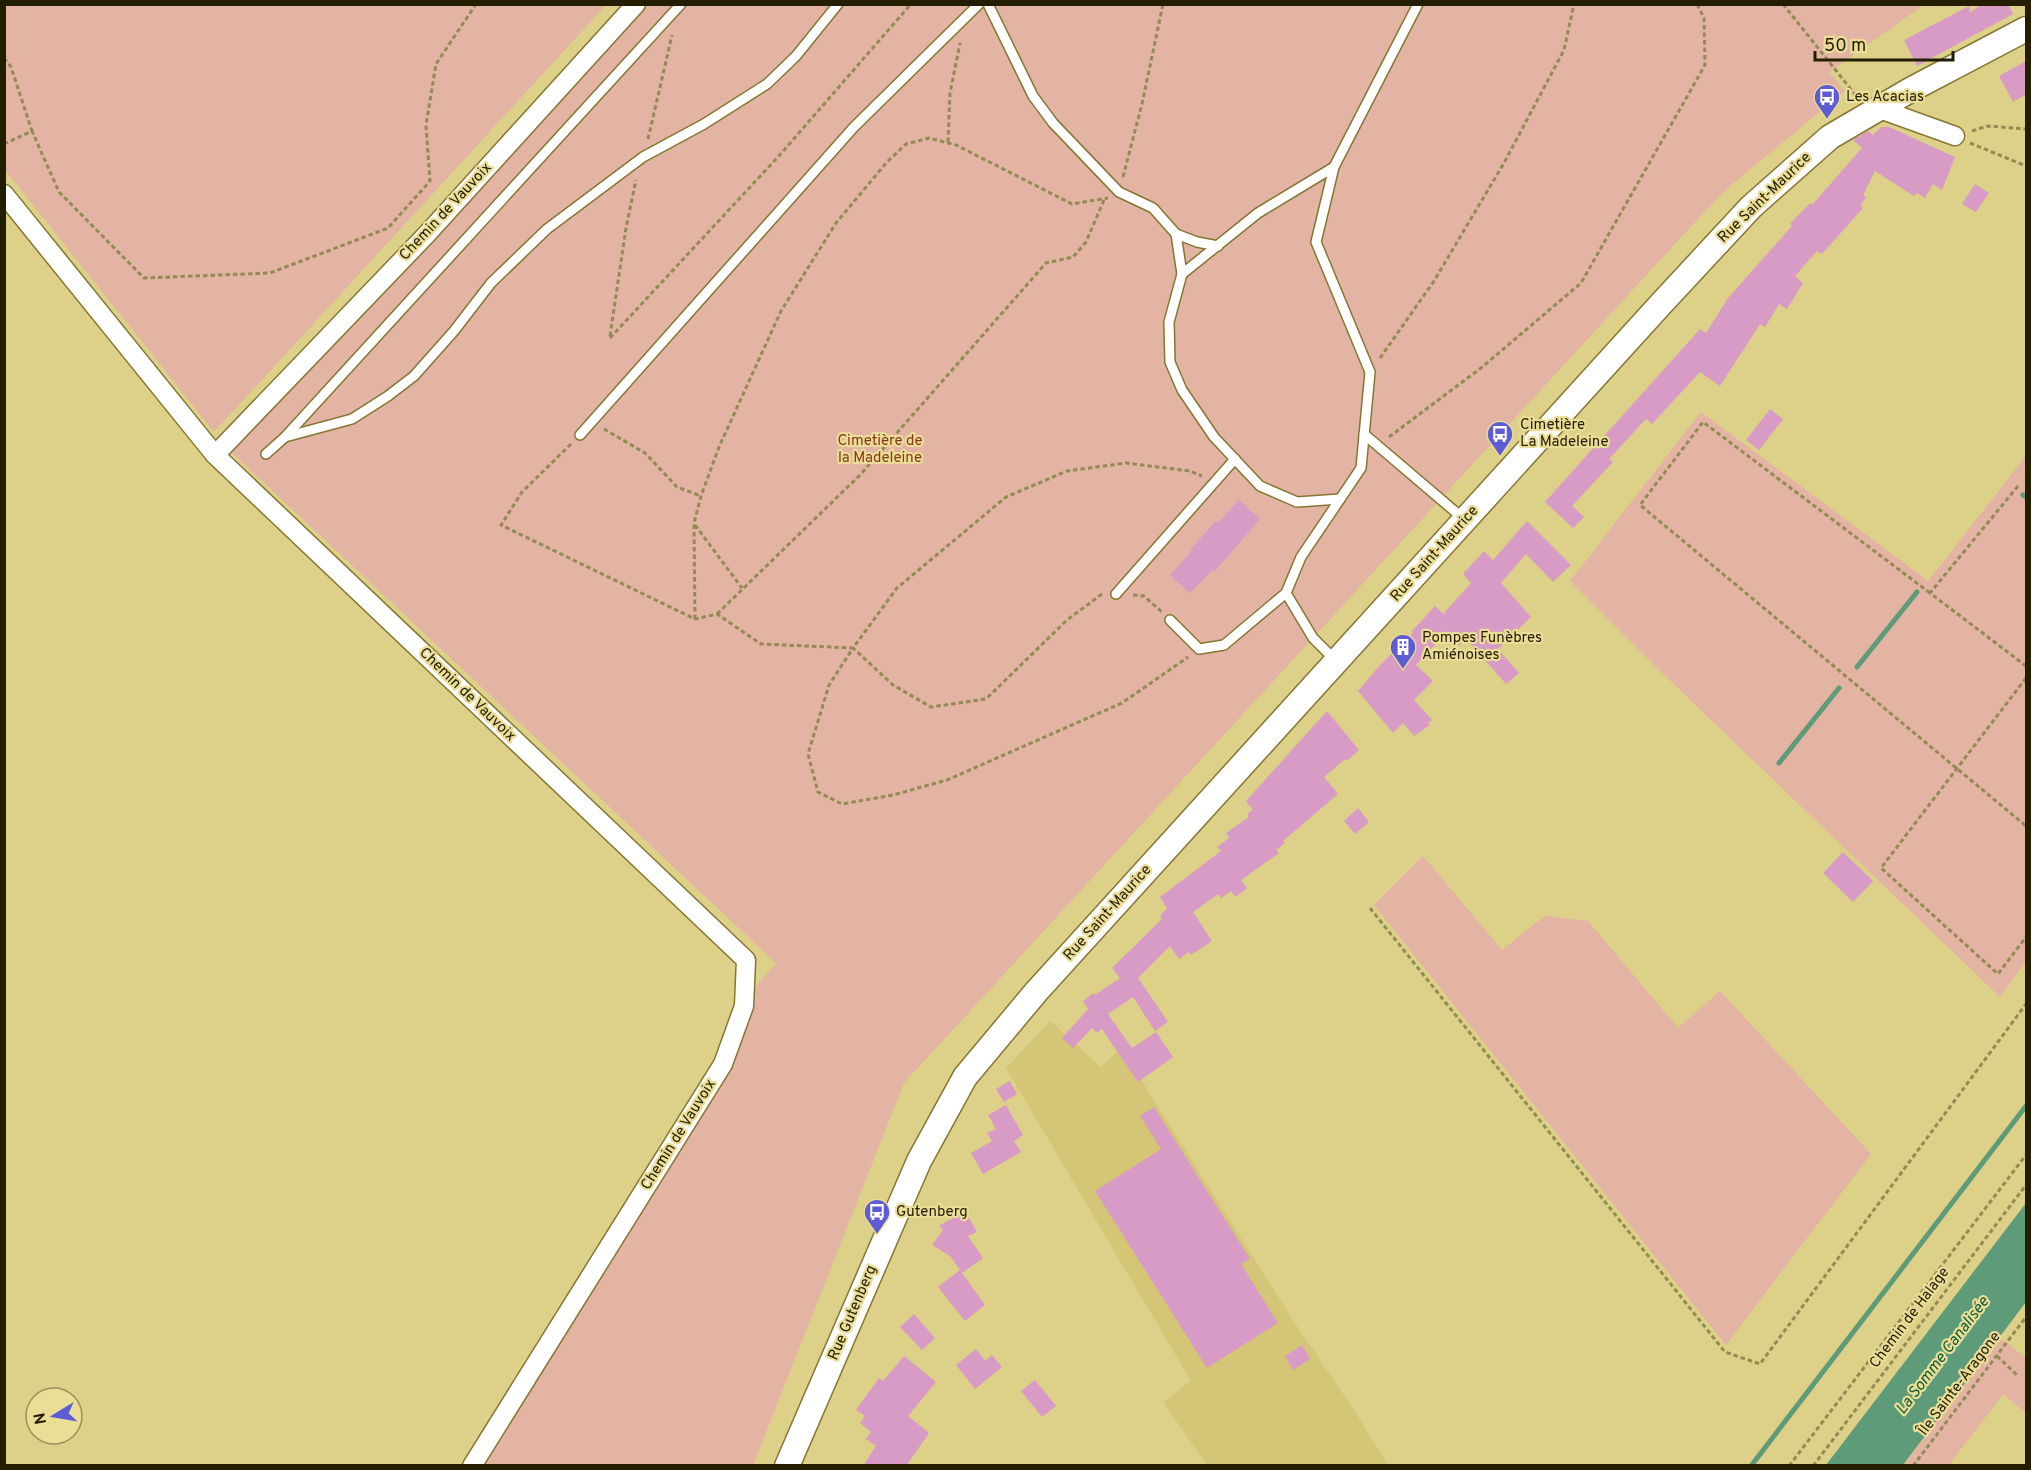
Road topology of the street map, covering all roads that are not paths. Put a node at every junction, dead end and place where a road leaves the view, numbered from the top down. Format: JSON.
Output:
{"nodes":[{"id":1,"x":636,"y":4,"type":"edge"},
{"id":2,"x":681,"y":4,"type":"edge"},
{"id":3,"x":838,"y":4,"type":"edge"},
{"id":4,"x":979,"y":4,"type":"edge"},
{"id":5,"x":988,"y":4,"type":"edge"},
{"id":6,"x":1418,"y":4,"type":"edge"},
{"id":7,"x":2026,"y":29,"type":"edge"},
{"id":8,"x":1867,"y":103,"type":"junction"},
{"id":9,"x":1955,"y":136,"type":"road end"},
{"id":10,"x":1334,"y":167,"type":"junction"},
{"id":11,"x":4,"y":194,"type":"edge"},
{"id":12,"x":1176,"y":234,"type":"junction"},
{"id":13,"x":1218,"y":246,"type":"junction"},
{"id":14,"x":1182,"y":274,"type":"junction"},
{"id":15,"x":1364,"y":434,"type":"junction"},
{"id":16,"x":580,"y":435,"type":"road end"},
{"id":17,"x":285,"y":437,"type":"junction"},
{"id":18,"x":266,"y":454,"type":"dead end"},
{"id":19,"x":215,"y":455,"type":"junction"},
{"id":20,"x":1234,"y":459,"type":"junction"},
{"id":21,"x":1340,"y":499,"type":"junction"},
{"id":22,"x":1465,"y":520,"type":"junction"},
{"id":23,"x":1286,"y":593,"type":"junction"},
{"id":24,"x":1116,"y":594,"type":"road end"},
{"id":25,"x":1170,"y":620,"type":"road end"},
{"id":26,"x":1338,"y":662,"type":"junction"},
{"id":27,"x":919,"y":1161,"type":"joint"},
{"id":28,"x":472,"y":1466,"type":"edge"},
{"id":29,"x":788,"y":1466,"type":"edge"}],
"edges":[{"from":1,"to":19,"type":"street","name":"Chemin de Vauvoix"},
{"from":2,"to":17,"type":"lane"},
{"from":3,"to":17,"type":"lane"},
{"from":4,"to":16,"type":"lane"},
{"from":5,"to":12,"type":"lane"},
{"from":6,"to":10,"type":"lane"},
{"from":7,"to":8,"type":"street","name":"Rue Saint-Maurice"},
{"from":8,"to":9,"type":"street"},
{"from":8,"to":22,"type":"street","name":"Rue Saint-Maurice"},
{"from":10,"to":13,"type":"lane"},
{"from":10,"to":15,"type":"lane"},
{"from":11,"to":19,"type":"street"},
{"from":12,"to":13,"type":"lane"},
{"from":12,"to":14,"type":"lane"},
{"from":13,"to":14,"type":"lane"},
{"from":14,"to":20,"type":"lane"},
{"from":15,"to":21,"type":"lane"},
{"from":15,"to":22,"type":"lane"},
{"from":17,"to":18,"type":"lane"},
{"from":19,"to":28,"type":"street","name":"Chemin de Vauvoix"},
{"from":20,"to":21,"type":"lane"},
{"from":20,"to":24,"type":"lane"},
{"from":21,"to":23,"type":"lane"},
{"from":22,"to":26,"type":"street","name":"Rue Saint-Maurice"},
{"from":23,"to":25,"type":"lane"},
{"from":23,"to":26,"type":"lane"},
{"from":26,"to":27,"type":"street","name":"Rue Saint-Maurice"},
{"from":27,"to":29,"type":"street","name":"Rue Gutenberg"}]}
